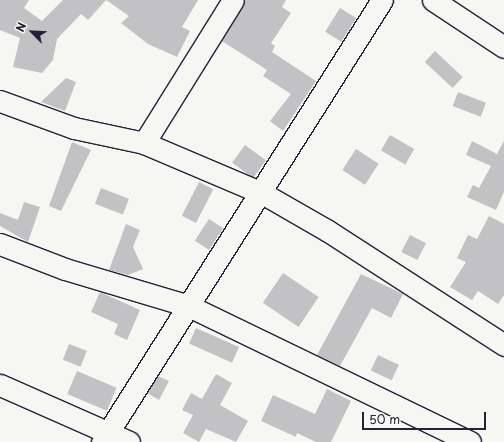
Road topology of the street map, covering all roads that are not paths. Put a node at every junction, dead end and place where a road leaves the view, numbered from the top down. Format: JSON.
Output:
{"nodes":[{"id":1,"x":233,"y":0,"type":"edge"},
{"id":2,"x":382,"y":0,"type":"edge"},
{"id":3,"x":433,"y":0,"type":"edge"},
{"id":4,"x":504,"y":47,"type":"edge"},
{"id":5,"x":0,"y":101,"type":"edge"},
{"id":6,"x":144,"y":143,"type":"junction"},
{"id":7,"x":262,"y":193,"type":"junction"},
{"id":8,"x":0,"y":244,"type":"edge"},
{"id":9,"x":189,"y":306,"type":"junction"},
{"id":10,"x":504,"y":345,"type":"edge"},
{"id":11,"x":0,"y":385,"type":"edge"},
{"id":12,"x":104,"y":437,"type":"edge"},
{"id":13,"x":128,"y":442,"type":"edge"},
{"id":14,"x":470,"y":442,"type":"edge"}],
"edges":[{"from":1,"to":6,"type":"street"},
{"from":2,"to":7,"type":"street"},
{"from":3,"to":4,"type":"street"},
{"from":5,"to":6,"type":"street"},
{"from":6,"to":7,"type":"street"},
{"from":7,"to":9,"type":"street"},
{"from":7,"to":10,"type":"street"},
{"from":8,"to":9,"type":"street"},
{"from":9,"to":12,"type":"street"},
{"from":9,"to":14,"type":"street"},
{"from":11,"to":12,"type":"street"},
{"from":12,"to":13,"type":"street"}]}
